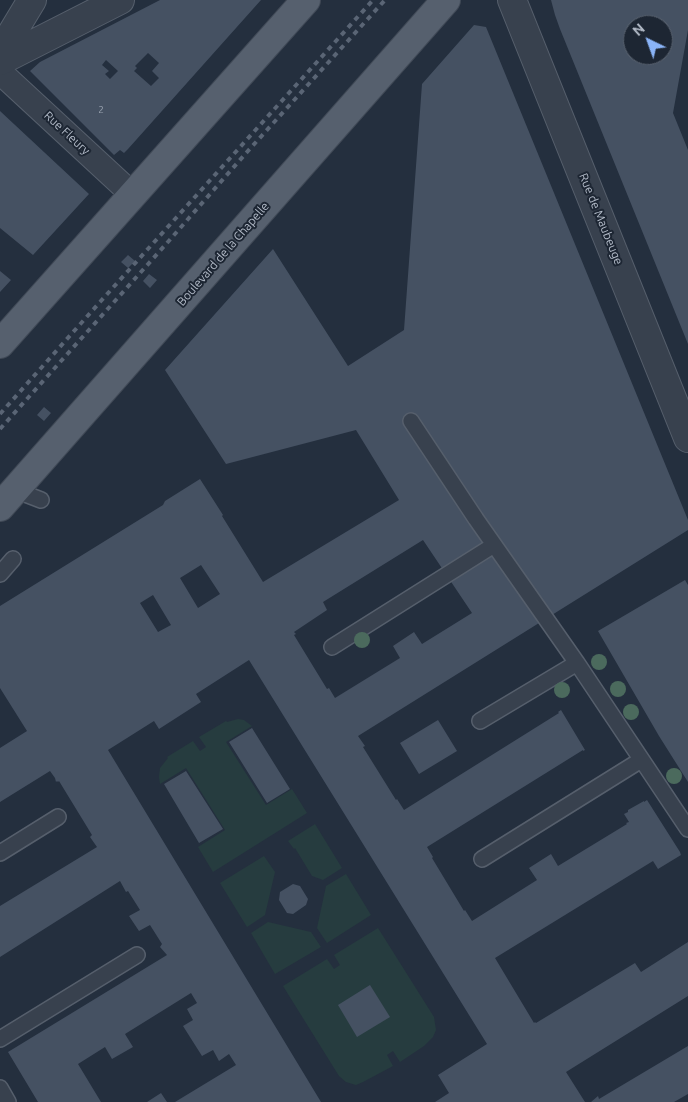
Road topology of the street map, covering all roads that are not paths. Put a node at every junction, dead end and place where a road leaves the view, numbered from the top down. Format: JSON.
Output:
{"nodes":[{"id":1,"x":32,"y":0,"type":"edge"},
{"id":2,"x":120,"y":0,"type":"edge"},
{"id":3,"x":306,"y":0,"type":"edge"},
{"id":4,"x":446,"y":0,"type":"edge"},
{"id":5,"x":512,"y":0,"type":"edge"},
{"id":6,"x":0,"y":53,"type":"edge"},
{"id":7,"x":0,"y":61,"type":"edge"},
{"id":8,"x":0,"y":72,"type":"edge"},
{"id":9,"x":133,"y":195,"type":"junction"},
{"id":10,"x":0,"y":344,"type":"edge"},
{"id":11,"x":411,"y":421,"type":"dead end"},
{"id":12,"x":686,"y":429,"type":"edge"},
{"id":13,"x":8,"y":498,"type":"edge"},
{"id":14,"x":41,"y":500,"type":"dead end"},
{"id":15,"x":494,"y":545,"type":"junction"},
{"id":16,"x":13,"y":559,"type":"dead end"},
{"id":17,"x":0,"y":574,"type":"edge"},
{"id":18,"x":332,"y":647,"type":"dead end"},
{"id":19,"x":576,"y":663,"type":"junction"},
{"id":20,"x":480,"y":721,"type":"dead end"},
{"id":21,"x":641,"y":760,"type":"junction"},
{"id":22,"x":58,"y":817,"type":"dead end"},
{"id":23,"x":688,"y":829,"type":"edge"},
{"id":24,"x":0,"y":853,"type":"edge"},
{"id":25,"x":482,"y":859,"type":"dead end"},
{"id":26,"x":137,"y":955,"type":"dead end"},
{"id":27,"x":0,"y":1039,"type":"edge"},
{"id":28,"x":0,"y":1088,"type":"edge"},
{"id":29,"x":8,"y":1102,"type":"edge"}],
"edges":[{"from":1,"to":6,"type":"street"},
{"from":2,"to":7,"type":"street"},
{"from":3,"to":9,"type":"main road"},
{"from":4,"to":13,"type":"main road","name":"Boulevard de la Chapelle"},
{"from":5,"to":12,"type":"street","name":"Rue de Maubeuge"},
{"from":8,"to":9,"type":"street","name":"Rue Fleury"},
{"from":9,"to":10,"type":"main road"},
{"from":11,"to":15,"type":"lane"},
{"from":13,"to":14,"type":"lane"},
{"from":15,"to":18,"type":"lane"},
{"from":15,"to":19,"type":"lane"},
{"from":16,"to":17,"type":"lane"},
{"from":19,"to":20,"type":"lane"},
{"from":19,"to":21,"type":"lane"},
{"from":21,"to":23,"type":"lane"},
{"from":21,"to":25,"type":"lane"},
{"from":22,"to":24,"type":"lane"},
{"from":26,"to":27,"type":"lane"},
{"from":28,"to":29,"type":"lane"}]}
